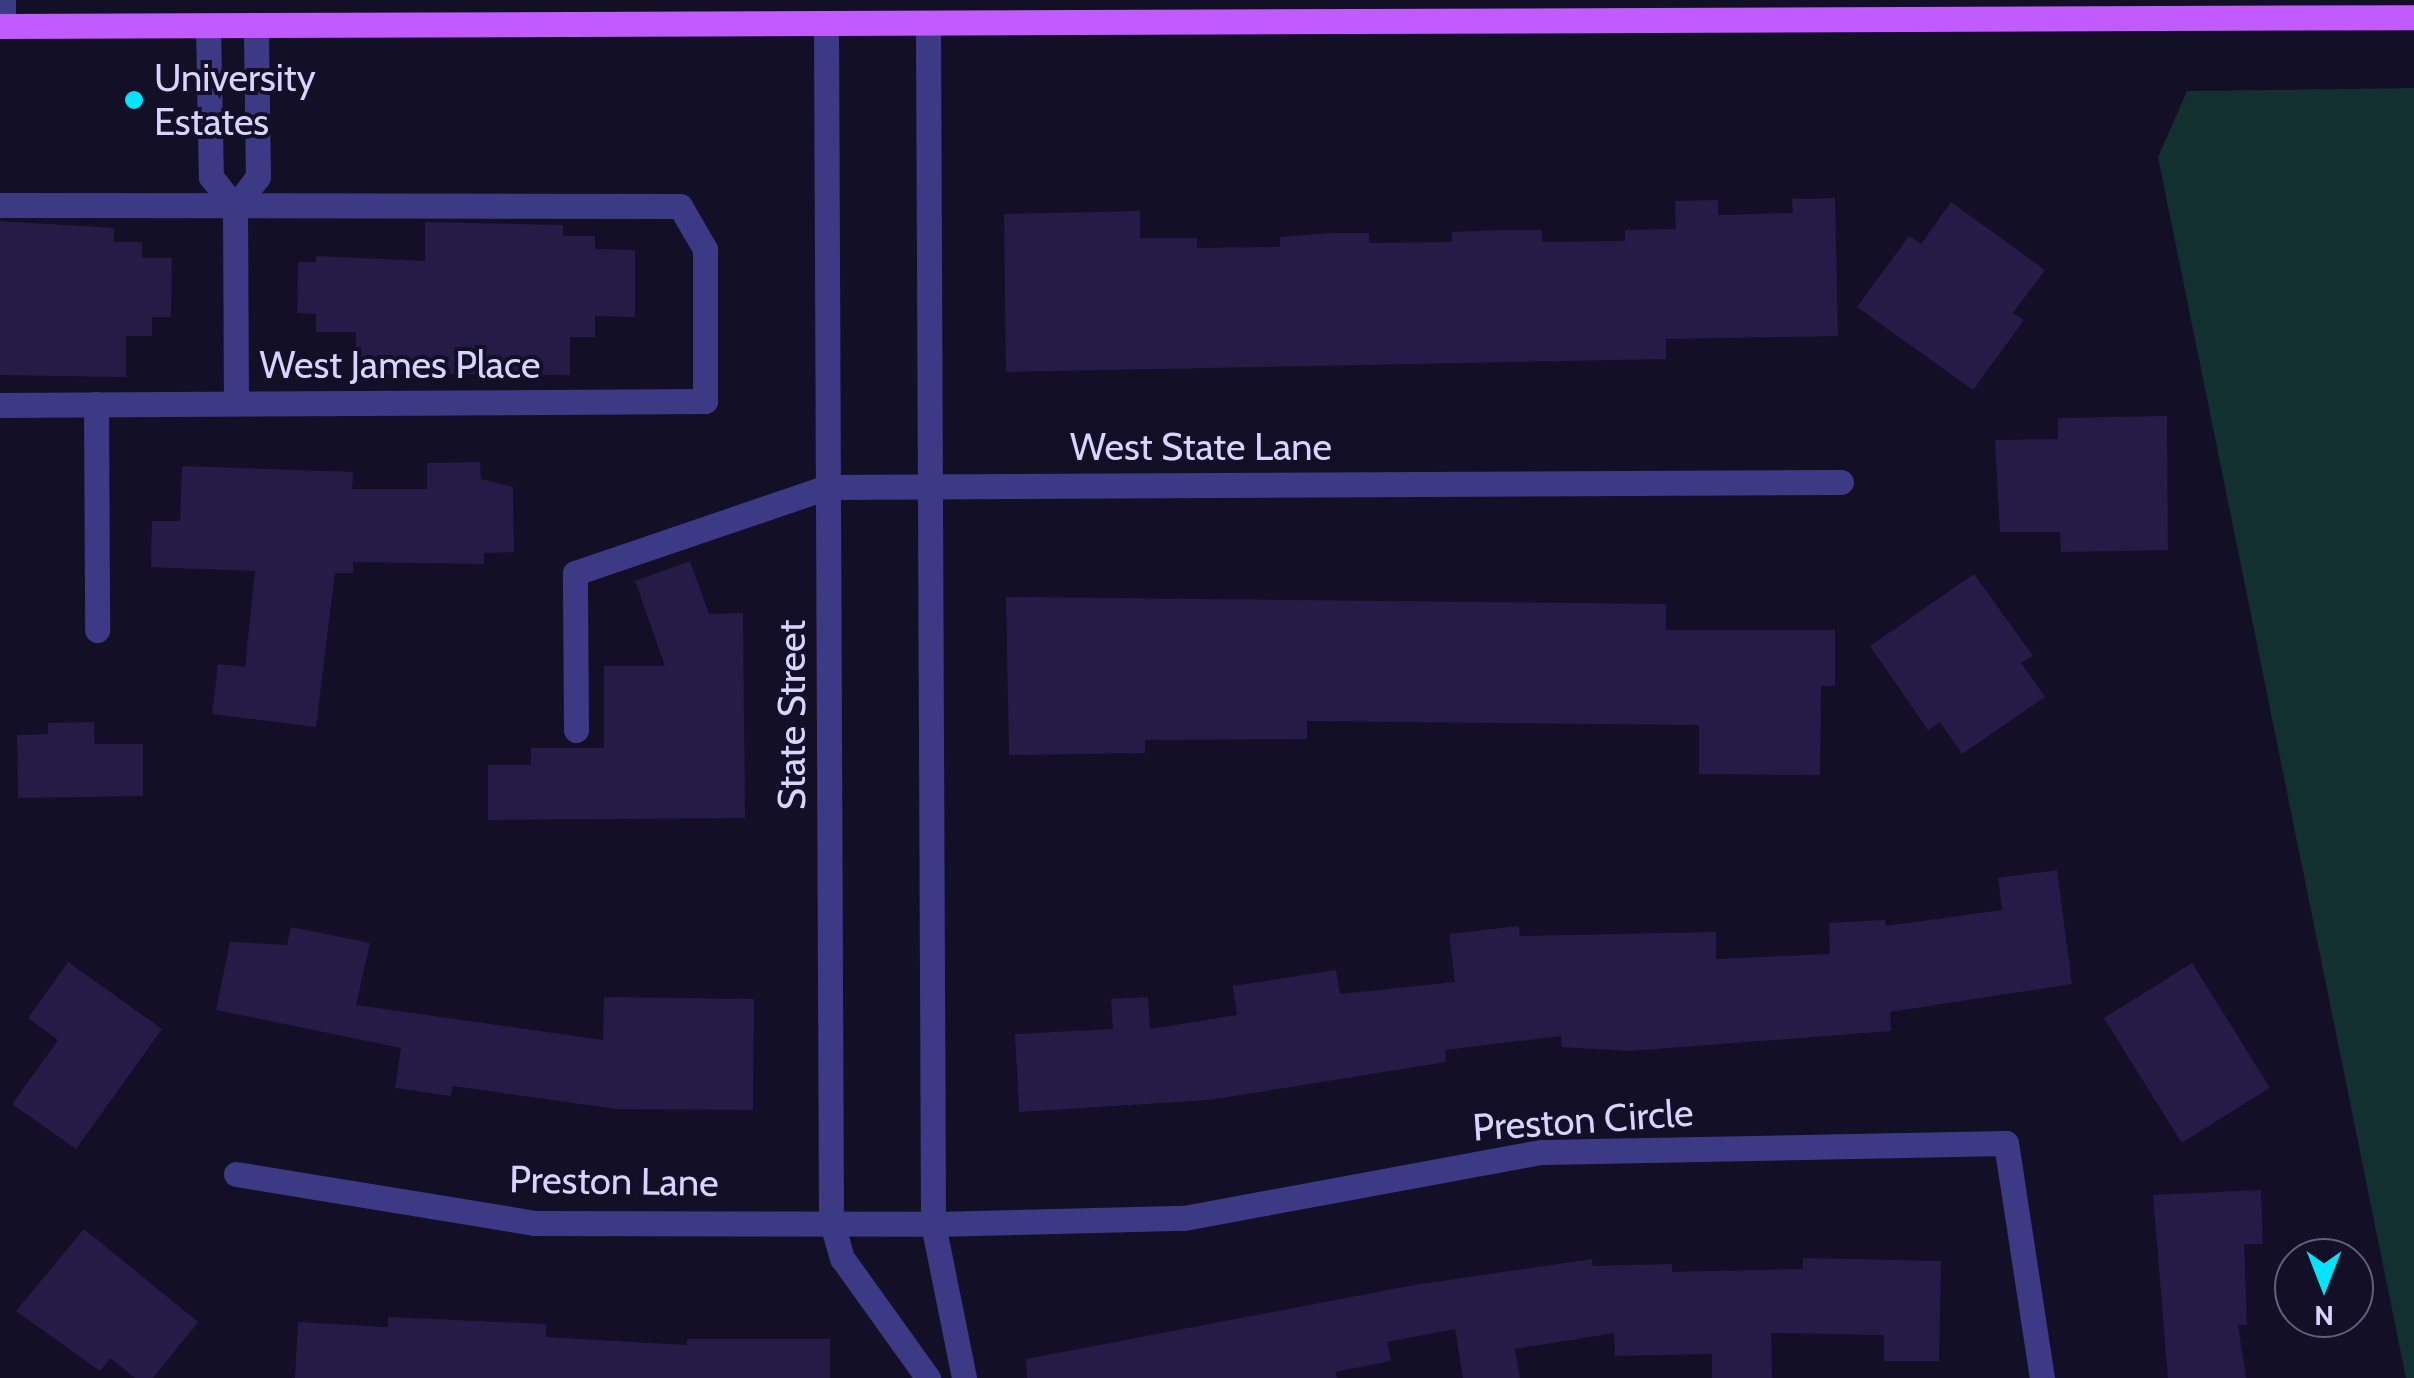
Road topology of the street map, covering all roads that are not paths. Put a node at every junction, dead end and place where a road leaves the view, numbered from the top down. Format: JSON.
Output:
{"nodes":[{"id":1,"x":2,"y":0,"type":"edge"},
{"id":2,"x":2414,"y":17,"type":"edge"},
{"id":3,"x":826,"y":24,"type":"junction"},
{"id":4,"x":928,"y":24,"type":"junction"},
{"id":5,"x":2,"y":26,"type":"edge"},
{"id":6,"x":208,"y":26,"type":"junction"},
{"id":7,"x":256,"y":26,"type":"junction"},
{"id":8,"x":0,"y":205,"type":"edge"},
{"id":9,"x":235,"y":207,"type":"junction"},
{"id":10,"x":96,"y":404,"type":"junction"},
{"id":11,"x":236,"y":404,"type":"junction"},
{"id":12,"x":0,"y":405,"type":"edge"},
{"id":13,"x":1841,"y":482,"type":"dead end"},
{"id":14,"x":930,"y":486,"type":"junction"},
{"id":15,"x":828,"y":487,"type":"junction"},
{"id":16,"x":97,"y":630,"type":"dead end"},
{"id":17,"x":576,"y":730,"type":"dead end"},
{"id":18,"x":236,"y":1174,"type":"dead end"},
{"id":19,"x":831,"y":1220,"type":"junction"},
{"id":20,"x":934,"y":1224,"type":"junction"},
{"id":21,"x":928,"y":1378,"type":"edge"},
{"id":22,"x":964,"y":1378,"type":"edge"},
{"id":23,"x":2042,"y":1378,"type":"edge"}],
"edges":[{"from":1,"to":5,"type":"street"},
{"from":2,"to":4,"type":"main road"},
{"from":3,"to":4,"type":"main road"},
{"from":3,"to":7,"type":"main road"},
{"from":3,"to":15,"type":"street","name":"State Street"},
{"from":4,"to":14,"type":"street"},
{"from":5,"to":6,"type":"main road"},
{"from":6,"to":7,"type":"main road"},
{"from":6,"to":9,"type":"street"},
{"from":7,"to":9,"type":"street"},
{"from":8,"to":9,"type":"street"},
{"from":9,"to":11,"type":"street"},
{"from":9,"to":11,"type":"street","name":"West James Place"},
{"from":10,"to":11,"type":"street","name":"West James Place"},
{"from":10,"to":12,"type":"street","name":"West James Place"},
{"from":10,"to":16,"type":"street"},
{"from":13,"to":14,"type":"street","name":"West State Lane"},
{"from":14,"to":15,"type":"street","name":"West State Lane"},
{"from":14,"to":20,"type":"street"},
{"from":15,"to":17,"type":"street","name":"West State Lane"},
{"from":15,"to":19,"type":"street","name":"State Street"},
{"from":18,"to":19,"type":"street","name":"Preston Lane"},
{"from":19,"to":20,"type":"street","name":"Preston Lane"},
{"from":19,"to":21,"type":"street","name":"State Street"},
{"from":20,"to":22,"type":"street"},
{"from":20,"to":23,"type":"street","name":"Preston Circle"}]}
